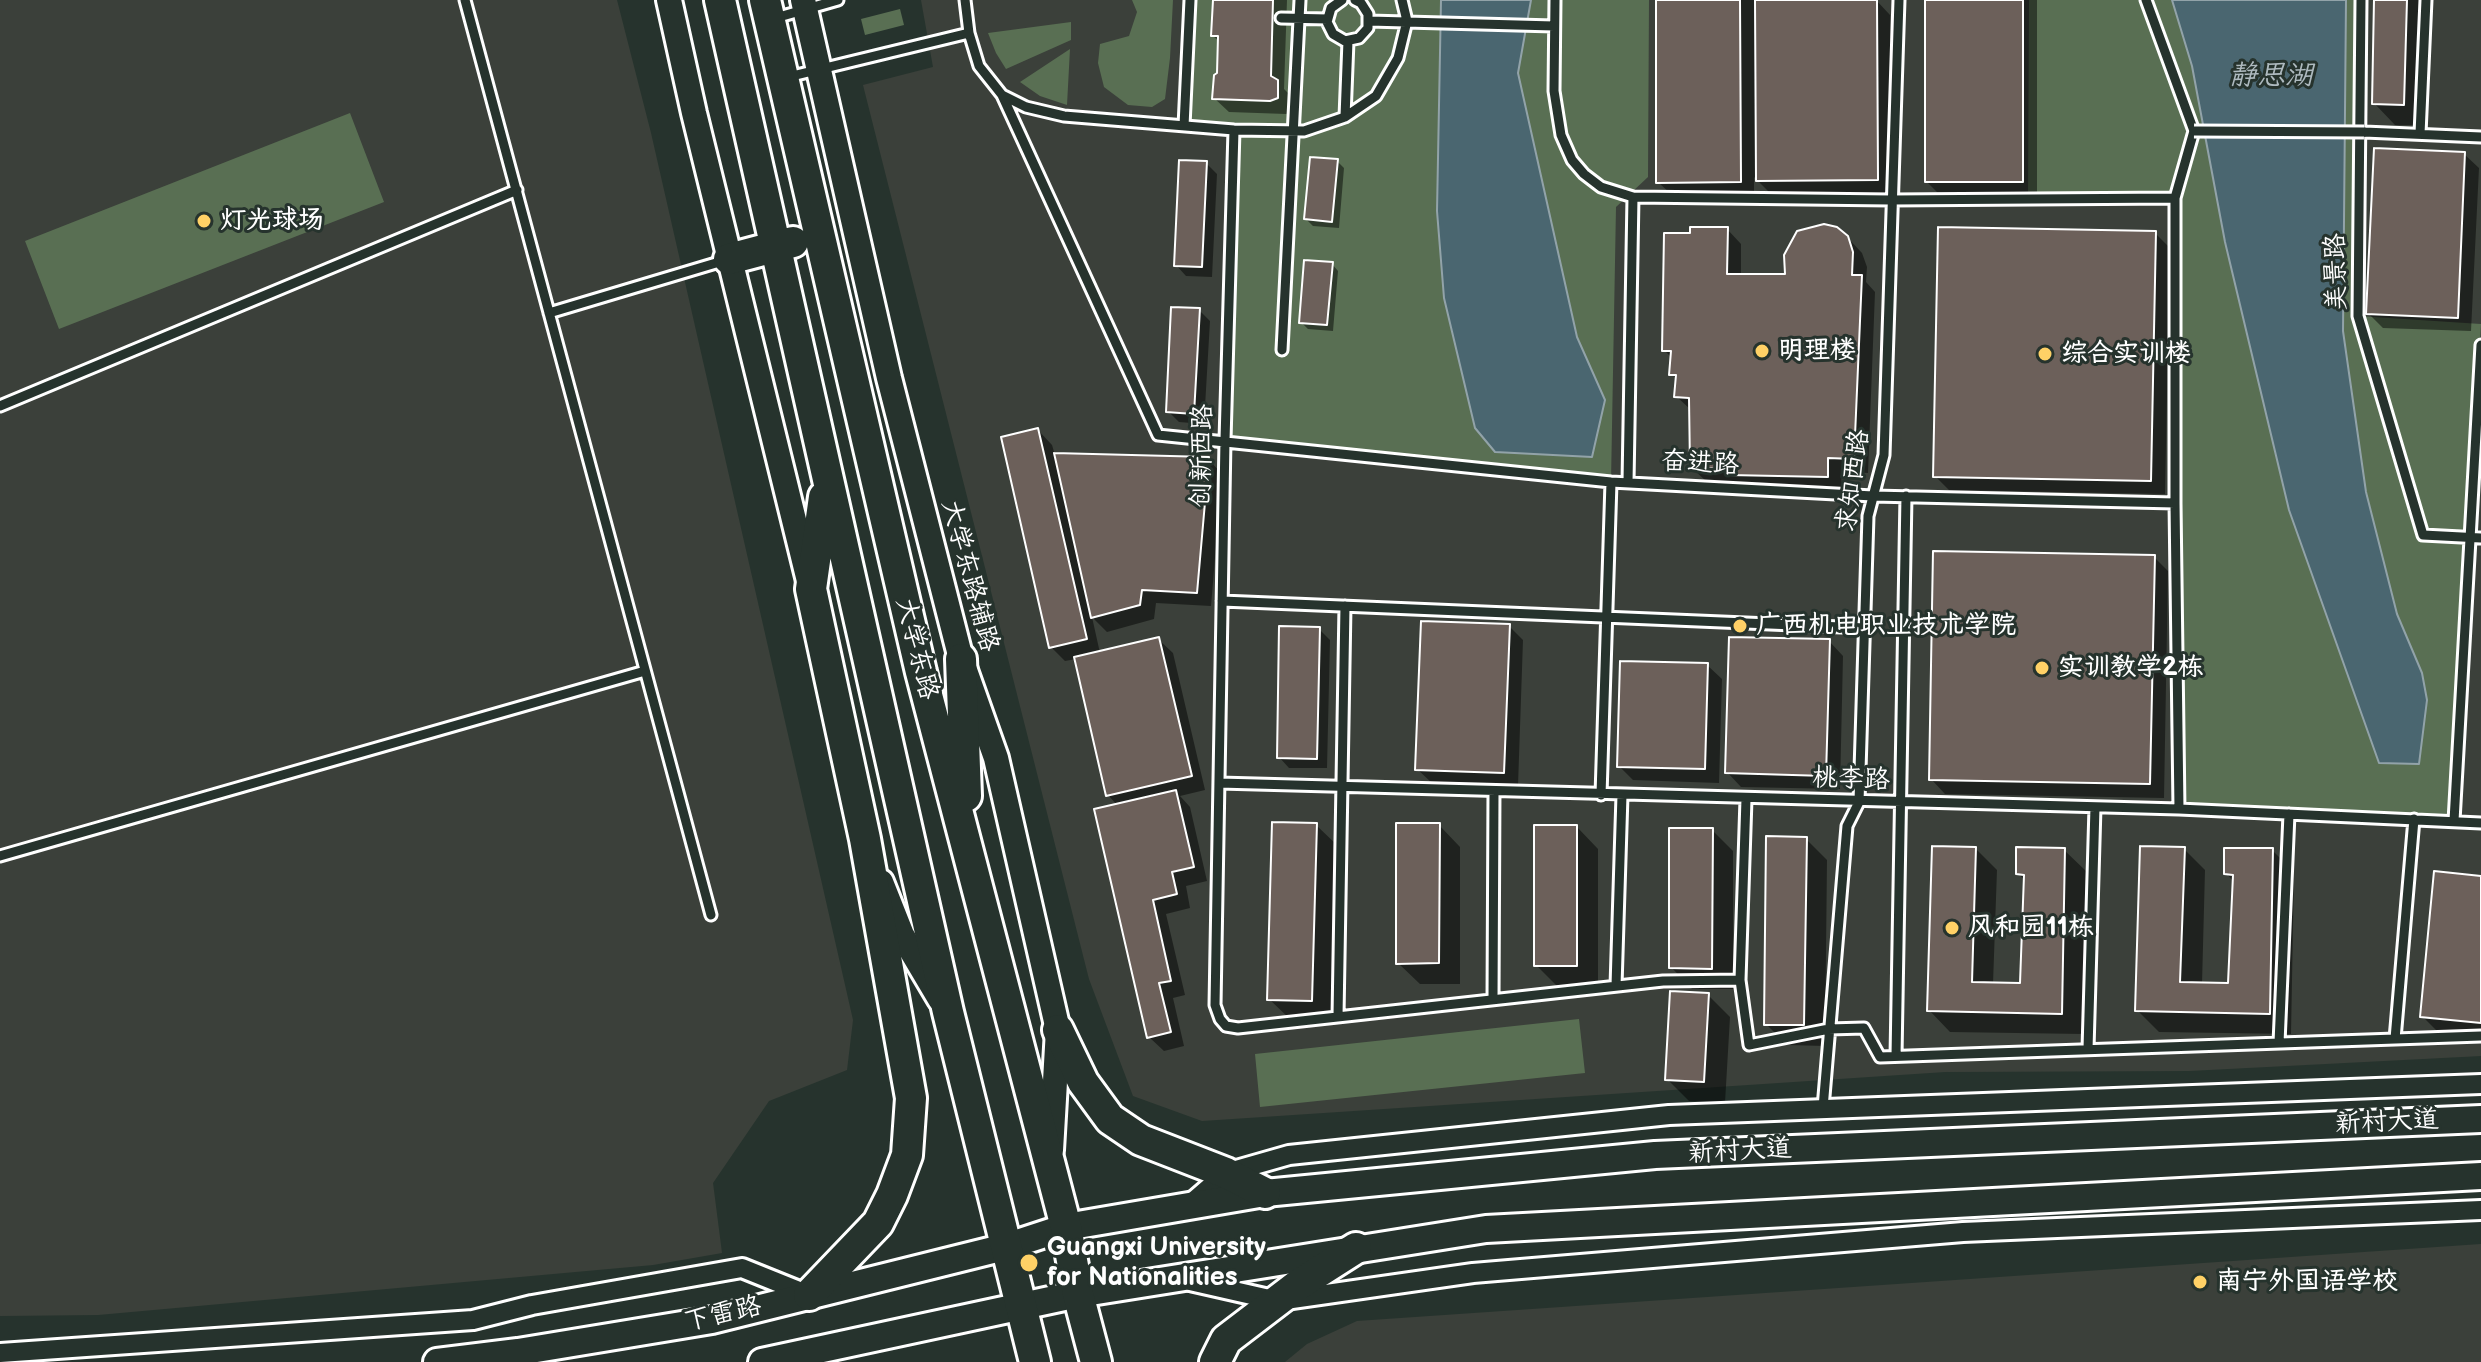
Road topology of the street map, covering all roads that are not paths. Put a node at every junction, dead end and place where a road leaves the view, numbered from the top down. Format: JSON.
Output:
{"nodes":[{"id":1,"x":465,"y":0,"type":"edge"},
{"id":2,"x":669,"y":0,"type":"edge"},
{"id":3,"x":720,"y":0,"type":"edge"},
{"id":4,"x":838,"y":0,"type":"edge"},
{"id":5,"x":965,"y":0,"type":"edge"},
{"id":6,"x":1190,"y":0,"type":"edge"},
{"id":7,"x":1300,"y":0,"type":"edge"},
{"id":8,"x":1342,"y":0,"type":"edge"},
{"id":9,"x":1355,"y":0,"type":"edge"},
{"id":10,"x":1402,"y":0,"type":"edge"},
{"id":11,"x":1555,"y":0,"type":"edge"},
{"id":12,"x":1899,"y":0,"type":"edge"},
{"id":13,"x":2146,"y":0,"type":"edge"},
{"id":14,"x":2361,"y":0,"type":"edge"},
{"id":15,"x":2426,"y":0,"type":"edge"},
{"id":16,"x":804,"y":4,"type":"edge"},
{"id":17,"x":767,"y":10,"type":"edge"},
{"id":18,"x":1281,"y":18,"type":"dead end"},
{"id":19,"x":1299,"y":19,"type":"junction"},
{"id":20,"x":1328,"y":19,"type":"junction"},
{"id":21,"x":1369,"y":21,"type":"junction"},
{"id":22,"x":1407,"y":21,"type":"junction"},
{"id":23,"x":1554,"y":26,"type":"junction"},
{"id":24,"x":969,"y":33,"type":"junction"},
{"id":25,"x":1348,"y":41,"type":"junction"},
{"id":26,"x":819,"y":70,"type":"junction"},
{"id":27,"x":784,"y":77,"type":"junction"},
{"id":28,"x":1002,"y":95,"type":"junction"},
{"id":29,"x":1345,"y":117,"type":"junction"},
{"id":30,"x":1184,"y":126,"type":"junction"},
{"id":31,"x":1234,"y":130,"type":"junction"},
{"id":32,"x":1295,"y":131,"type":"junction"},
{"id":33,"x":2194,"y":131,"type":"junction"},
{"id":34,"x":2420,"y":134,"type":"junction"},
{"id":35,"x":2481,"y":137,"type":"edge"},
{"id":36,"x":517,"y":190,"type":"junction"},
{"id":37,"x":1633,"y":197,"type":"junction"},
{"id":38,"x":2175,"y":198,"type":"junction"},
{"id":39,"x":1891,"y":200,"type":"junction"},
{"id":40,"x":818,"y":236,"type":"junction"},
{"id":41,"x":776,"y":247,"type":"junction"},
{"id":42,"x":729,"y":259,"type":"junction"},
{"id":43,"x":549,"y":313,"type":"junction"},
{"id":44,"x":2481,"y":345,"type":"edge"},
{"id":45,"x":1282,"y":350,"type":"dead end"},
{"id":46,"x":0,"y":406,"type":"edge"},
{"id":47,"x":1225,"y":440,"type":"junction"},
{"id":48,"x":827,"y":477,"type":"junction"},
{"id":49,"x":1611,"y":482,"type":"junction"},
{"id":50,"x":1628,"y":482,"type":"junction"},
{"id":51,"x":1873,"y":496,"type":"junction"},
{"id":52,"x":1906,"y":496,"type":"junction"},
{"id":53,"x":2175,"y":503,"type":"junction"},
{"id":54,"x":2476,"y":537,"type":"edge"},
{"id":55,"x":811,"y":589,"type":"junction"},
{"id":56,"x":1222,"y":601,"type":"junction"},
{"id":57,"x":1345,"y":606,"type":"junction"},
{"id":58,"x":1607,"y":617,"type":"junction"},
{"id":59,"x":1865,"y":628,"type":"junction"},
{"id":60,"x":961,"y":659,"type":"junction"},
{"id":61,"x":645,"y":671,"type":"junction"},
{"id":62,"x":1219,"y":783,"type":"junction"},
{"id":63,"x":1342,"y":787,"type":"junction"},
{"id":64,"x":1494,"y":791,"type":"junction"},
{"id":65,"x":1601,"y":795,"type":"junction"},
{"id":66,"x":1622,"y":795,"type":"junction"},
{"id":67,"x":1746,"y":799,"type":"junction"},
{"id":68,"x":1859,"y":802,"type":"junction"},
{"id":69,"x":1900,"y":803,"type":"junction"},
{"id":70,"x":2095,"y":807,"type":"junction"},
{"id":71,"x":2179,"y":809,"type":"junction"},
{"id":72,"x":2289,"y":814,"type":"junction"},
{"id":73,"x":2414,"y":819,"type":"junction"},
{"id":74,"x":2454,"y":821,"type":"junction"},
{"id":75,"x":2481,"y":823,"type":"edge"},
{"id":76,"x":865,"y":839,"type":"junction"},
{"id":77,"x":968,"y":854,"type":"junction"},
{"id":78,"x":0,"y":856,"type":"edge"},
{"id":79,"x":711,"y":915,"type":"dead end"},
{"id":80,"x":1740,"y":980,"type":"junction"},
{"id":81,"x":1616,"y":986,"type":"junction"},
{"id":82,"x":1493,"y":999,"type":"junction"},
{"id":83,"x":948,"y":1012,"type":"junction"},
{"id":84,"x":1338,"y":1016,"type":"junction"},
{"id":85,"x":1829,"y":1029,"type":"junction"},
{"id":86,"x":1058,"y":1030,"type":"junction"},
{"id":87,"x":2481,"y":1036,"type":"edge"},
{"id":88,"x":2395,"y":1039,"type":"junction"},
{"id":89,"x":2279,"y":1043,"type":"junction"},
{"id":90,"x":2088,"y":1049,"type":"junction"},
{"id":91,"x":1896,"y":1056,"type":"junction"},
{"id":92,"x":2481,"y":1084,"type":"edge"},
{"id":93,"x":1823,"y":1108,"type":"junction"},
{"id":94,"x":2481,"y":1119,"type":"edge"},
{"id":95,"x":1049,"y":1166,"type":"junction"},
{"id":96,"x":1226,"y":1173,"type":"junction"},
{"id":97,"x":2481,"y":1176,"type":"edge"},
{"id":98,"x":1265,"y":1193,"type":"junction"},
{"id":99,"x":1187,"y":1206,"type":"junction"},
{"id":100,"x":2481,"y":1210,"type":"edge"},
{"id":101,"x":1066,"y":1227,"type":"junction"},
{"id":102,"x":1005,"y":1247,"type":"junction"},
{"id":103,"x":1356,"y":1248,"type":"junction"},
{"id":104,"x":1178,"y":1278,"type":"junction"},
{"id":105,"x":1078,"y":1294,"type":"junction"},
{"id":106,"x":809,"y":1295,"type":"junction"},
{"id":107,"x":1278,"y":1301,"type":"junction"},
{"id":108,"x":1020,"y":1307,"type":"junction"},
{"id":109,"x":0,"y":1353,"type":"edge"},
{"id":110,"x":821,"y":1356,"type":"edge"},
{"id":111,"x":437,"y":1362,"type":"edge"},
{"id":112,"x":762,"y":1362,"type":"edge"},
{"id":113,"x":1035,"y":1362,"type":"edge"},
{"id":114,"x":1096,"y":1362,"type":"edge"},
{"id":115,"x":1215,"y":1362,"type":"edge"}],
"edges":[{"from":1,"to":36,"type":"lane"},
{"from":2,"to":42,"type":"street"},
{"from":3,"to":41,"type":"main road","name":"大学东路"},
{"from":4,"to":16,"type":"lane"},
{"from":5,"to":24,"type":"lane"},
{"from":6,"to":30,"type":"lane"},
{"from":7,"to":19,"type":"lane"},
{"from":8,"to":20,"type":"lane"},
{"from":9,"to":21,"type":"lane"},
{"from":10,"to":22,"type":"lane"},
{"from":11,"to":23,"type":"lane"},
{"from":12,"to":39,"type":"lane","name":"求知西路"},
{"from":13,"to":33,"type":"lane"},
{"from":14,"to":54,"type":"lane","name":"美景路"},
{"from":15,"to":34,"type":"lane"},
{"from":16,"to":17,"type":"lane"},
{"from":16,"to":26,"type":"street","name":"大学东路辅路"},
{"from":17,"to":27,"type":"main road","name":"大学东路"},
{"from":18,"to":19,"type":"lane"},
{"from":19,"to":20,"type":"lane"},
{"from":19,"to":32,"type":"lane"},
{"from":20,"to":25,"type":"lane"},
{"from":21,"to":22,"type":"lane"},
{"from":21,"to":25,"type":"lane"},
{"from":22,"to":23,"type":"lane"},
{"from":22,"to":29,"type":"lane"},
{"from":23,"to":37,"type":"lane"},
{"from":24,"to":26,"type":"lane"},
{"from":24,"to":28,"type":"lane"},
{"from":25,"to":29,"type":"lane"},
{"from":26,"to":27,"type":"lane"},
{"from":26,"to":60,"type":"street","name":"大学东路辅路"},
{"from":27,"to":40,"type":"main road","name":"大学东路"},
{"from":28,"to":30,"type":"lane"},
{"from":28,"to":47,"type":"lane","name":"奋进路"},
{"from":29,"to":32,"type":"lane"},
{"from":30,"to":31,"type":"lane"},
{"from":31,"to":32,"type":"lane"},
{"from":31,"to":47,"type":"lane","name":"创新西路"},
{"from":32,"to":45,"type":"lane"},
{"from":33,"to":34,"type":"lane","bridge":true},
{"from":33,"to":38,"type":"lane"},
{"from":34,"to":35,"type":"lane"},
{"from":36,"to":43,"type":"lane"},
{"from":36,"to":46,"type":"lane"},
{"from":37,"to":39,"type":"lane"},
{"from":37,"to":50,"type":"lane"},
{"from":38,"to":39,"type":"lane"},
{"from":38,"to":53,"type":"lane"},
{"from":39,"to":51,"type":"lane","name":"求知西路"},
{"from":40,"to":41,"type":"main road"},
{"from":40,"to":77,"type":"main road","name":"大学东路"},
{"from":41,"to":42,"type":"main road"},
{"from":41,"to":48,"type":"main road","name":"大学东路"},
{"from":42,"to":43,"type":"lane"},
{"from":42,"to":55,"type":"street"},
{"from":43,"to":61,"type":"lane"},
{"from":44,"to":54,"type":"lane"},
{"from":47,"to":49,"type":"lane","name":"奋进路"},
{"from":47,"to":56,"type":"lane","name":"创新西路"},
{"from":48,"to":55,"type":"main road"},
{"from":48,"to":83,"type":"main road","name":"大学东路"},
{"from":49,"to":50,"type":"lane","name":"奋进路"},
{"from":49,"to":58,"type":"lane"},
{"from":50,"to":51,"type":"lane","name":"奋进路"},
{"from":51,"to":52,"type":"lane","name":"奋进路"},
{"from":51,"to":59,"type":"lane","name":"求知西路"},
{"from":52,"to":53,"type":"lane","name":"奋进路"},
{"from":52,"to":69,"type":"lane"},
{"from":53,"to":71,"type":"lane"},
{"from":54,"to":74,"type":"lane"},
{"from":55,"to":76,"type":"main road"},
{"from":56,"to":57,"type":"lane"},
{"from":56,"to":62,"type":"lane","name":"创新西路"},
{"from":57,"to":58,"type":"lane"},
{"from":57,"to":63,"type":"lane"},
{"from":58,"to":59,"type":"lane"},
{"from":58,"to":65,"type":"lane"},
{"from":59,"to":68,"type":"lane","name":"求知西路"},
{"from":60,"to":77,"type":"main road"},
{"from":60,"to":86,"type":"street","name":"大学东路辅路"},
{"from":61,"to":78,"type":"lane"},
{"from":61,"to":79,"type":"lane"},
{"from":62,"to":63,"type":"lane","name":"桃李路"},
{"from":62,"to":84,"type":"lane","name":"创新西路"},
{"from":63,"to":64,"type":"lane","name":"桃李路"},
{"from":63,"to":84,"type":"lane"},
{"from":64,"to":65,"type":"lane","name":"桃李路"},
{"from":64,"to":82,"type":"lane"},
{"from":65,"to":66,"type":"lane","name":"桃李路"},
{"from":66,"to":67,"type":"lane","name":"桃李路"},
{"from":66,"to":81,"type":"lane"},
{"from":67,"to":68,"type":"lane","name":"桃李路"},
{"from":67,"to":80,"type":"lane"},
{"from":68,"to":69,"type":"lane","name":"桃李路"},
{"from":68,"to":85,"type":"lane","name":"求知西路"},
{"from":69,"to":70,"type":"lane","name":"桃李路"},
{"from":69,"to":91,"type":"lane"},
{"from":70,"to":71,"type":"lane","name":"桃李路"},
{"from":70,"to":90,"type":"lane"},
{"from":71,"to":72,"type":"lane","name":"桃李路"},
{"from":72,"to":73,"type":"lane","name":"桃李路"},
{"from":72,"to":89,"type":"lane"},
{"from":73,"to":74,"type":"lane","name":"桃李路"},
{"from":73,"to":88,"type":"lane"},
{"from":74,"to":75,"type":"lane","name":"桃李路"},
{"from":76,"to":83,"type":"street"},
{"from":76,"to":106,"type":"main road"},
{"from":77,"to":95,"type":"main road","name":"大学东路"},
{"from":80,"to":81,"type":"lane"},
{"from":80,"to":85,"type":"lane"},
{"from":81,"to":82,"type":"lane"},
{"from":82,"to":84,"type":"lane"},
{"from":83,"to":102,"type":"main road","name":"大学东路"},
{"from":85,"to":91,"type":"lane"},
{"from":85,"to":93,"type":"lane","name":"求知西路"},
{"from":86,"to":95,"type":"street","name":"大学东路辅路"},
{"from":86,"to":96,"type":"main road"},
{"from":87,"to":88,"type":"lane"},
{"from":88,"to":89,"type":"lane"},
{"from":89,"to":90,"type":"lane"},
{"from":90,"to":91,"type":"lane"},
{"from":92,"to":93,"type":"street"},
{"from":93,"to":96,"type":"street"},
{"from":94,"to":98,"type":"main road","name":"新村大道"},
{"from":95,"to":101,"type":"main road","name":"大学东路"},
{"from":96,"to":98,"type":"main road"},
{"from":96,"to":99,"type":"street"},
{"from":97,"to":103,"type":"main road"},
{"from":98,"to":99,"type":"main road","name":"新村大道"},
{"from":99,"to":101,"type":"main road","name":"新村大道"},
{"from":100,"to":107,"type":"street"},
{"from":101,"to":102,"type":"main road","name":"新村大道"},
{"from":101,"to":105,"type":"main road","name":"大学东路"},
{"from":102,"to":106,"type":"main road","name":"下雷路"},
{"from":102,"to":108,"type":"main road","name":"大学东路"},
{"from":103,"to":104,"type":"main road"},
{"from":103,"to":107,"type":"main road"},
{"from":104,"to":105,"type":"main road"},
{"from":104,"to":107,"type":"street"},
{"from":105,"to":108,"type":"main road"},
{"from":105,"to":114,"type":"main road","name":"大学东路"},
{"from":106,"to":109,"type":"street"},
{"from":106,"to":111,"type":"main road","name":"下雷路"},
{"from":107,"to":115,"type":"main road"},
{"from":108,"to":110,"type":"main road","name":"下雷路"},
{"from":108,"to":113,"type":"main road","name":"大学东路"},
{"from":110,"to":112,"type":"main road","name":"下雷路"}]}
